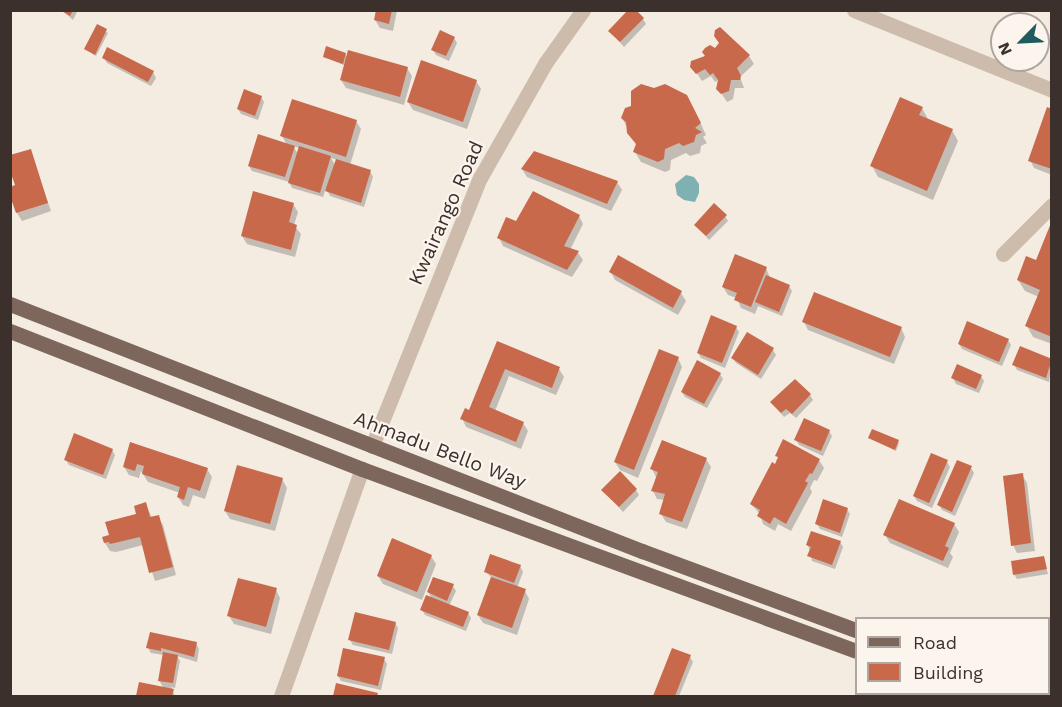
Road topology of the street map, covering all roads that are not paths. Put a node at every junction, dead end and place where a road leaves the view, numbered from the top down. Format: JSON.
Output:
{"nodes":[{"id":1,"x":583,"y":10,"type":"edge"},
{"id":2,"x":854,"y":10,"type":"edge"},
{"id":3,"x":1052,"y":90,"type":"edge"},
{"id":4,"x":1052,"y":205,"type":"edge"},
{"id":5,"x":1003,"y":254,"type":"dead end"},
{"id":6,"x":10,"y":304,"type":"edge"},
{"id":7,"x":10,"y":331,"type":"edge"},
{"id":8,"x":372,"y":446,"type":"junction"},
{"id":9,"x":362,"y":469,"type":"junction"},
{"id":10,"x":855,"y":630,"type":"edge"},
{"id":11,"x":855,"y":651,"type":"edge"},
{"id":12,"x":281,"y":696,"type":"edge"}],
"edges":[{"from":1,"to":8,"type":"street","name":"Kwairango Road"},
{"from":2,"to":3,"type":"street"},
{"from":4,"to":5,"type":"street"},
{"from":6,"to":8,"type":"main road","name":"Ahmadu Bello Way"},
{"from":7,"to":9,"type":"main road"},
{"from":8,"to":10,"type":"main road","name":"Ahmadu Bello Way"},
{"from":9,"to":11,"type":"main road"},
{"from":9,"to":12,"type":"street"}]}
